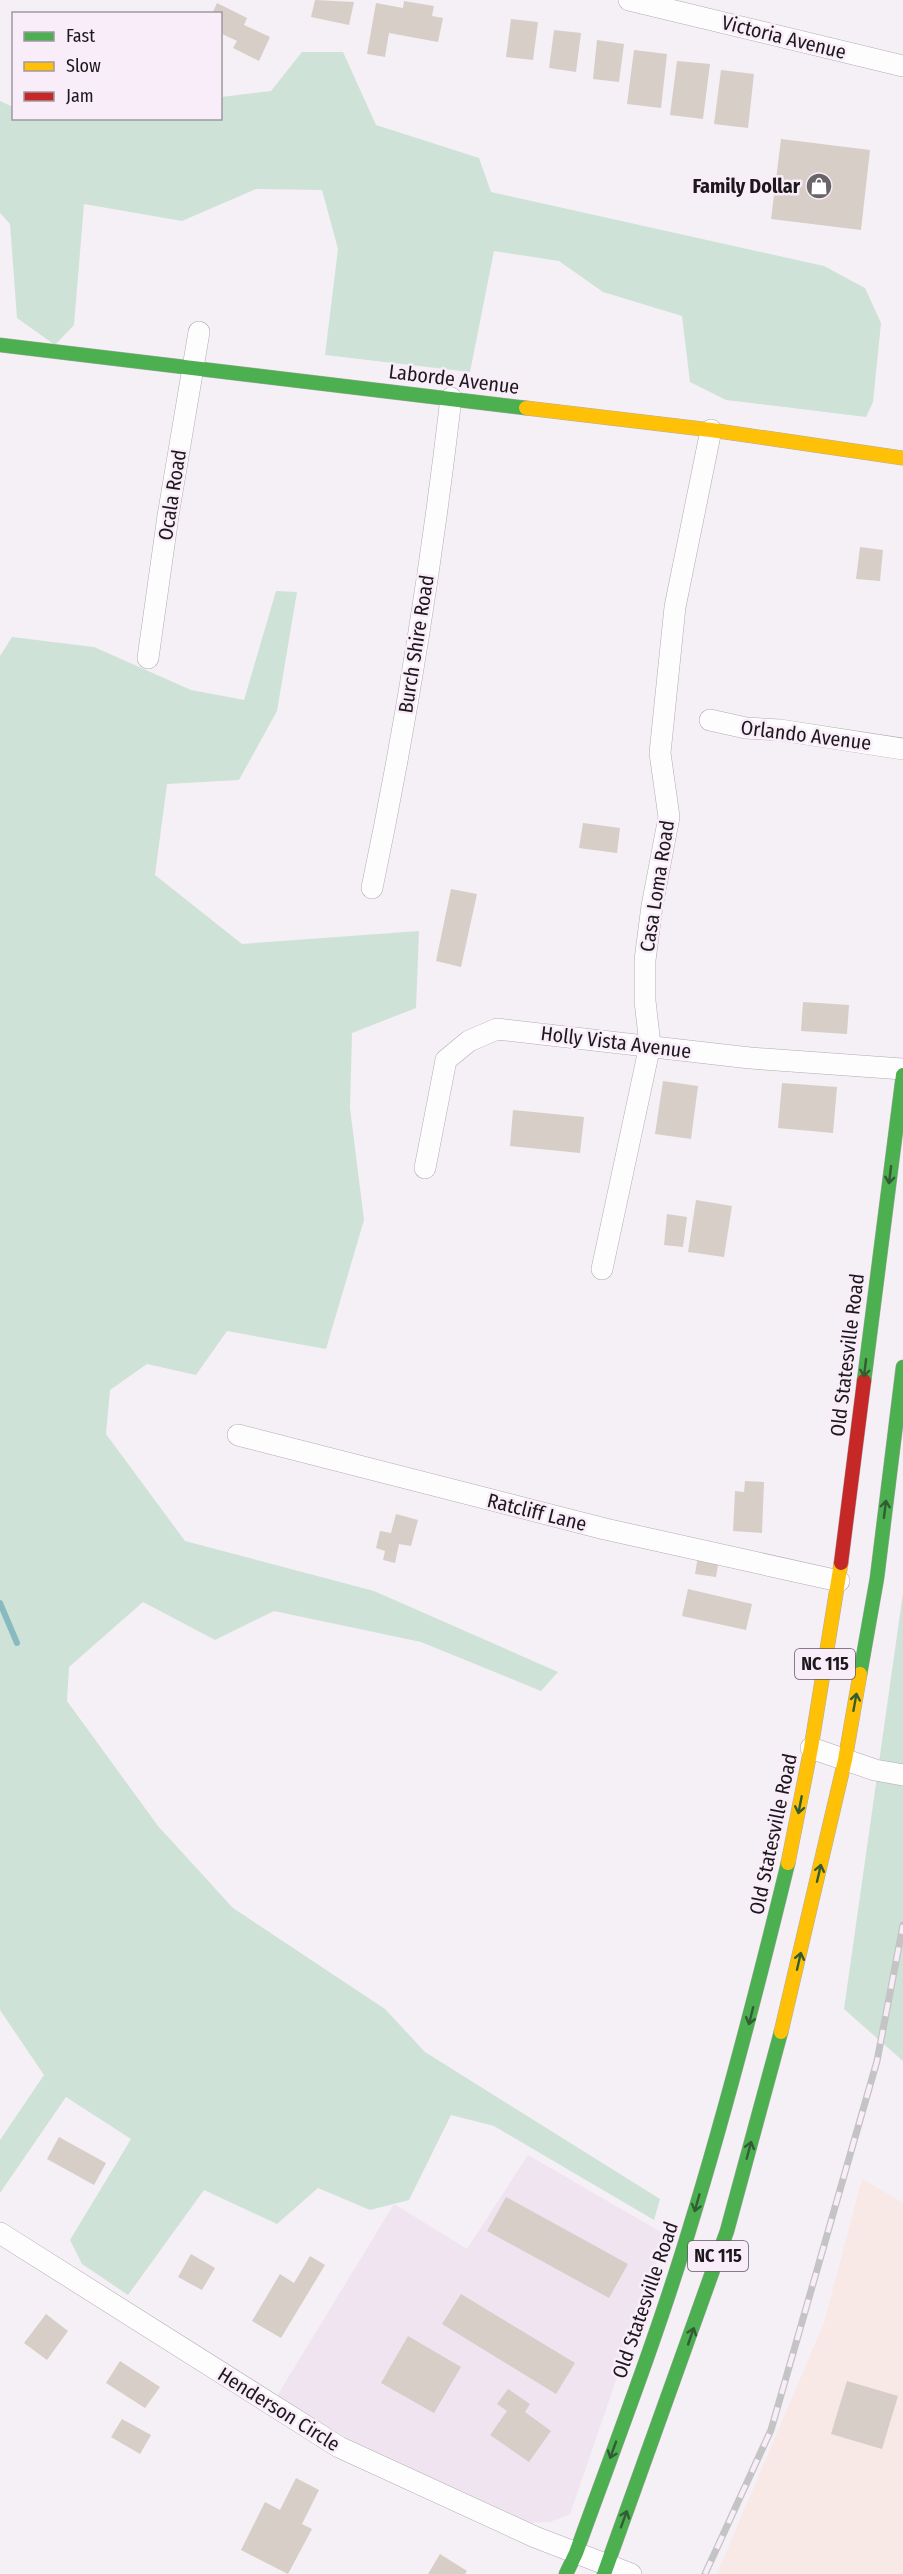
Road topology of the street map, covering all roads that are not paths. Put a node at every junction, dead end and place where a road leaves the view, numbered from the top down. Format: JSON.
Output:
{"nodes":[{"id":1,"x":629,"y":0,"type":"edge"},
{"id":2,"x":903,"y":66,"type":"edge"},
{"id":3,"x":199,"y":332,"type":"dead end"},
{"id":4,"x":0,"y":345,"type":"edge"},
{"id":5,"x":194,"y":369,"type":"junction"},
{"id":6,"x":451,"y":398,"type":"junction"},
{"id":7,"x":711,"y":430,"type":"junction"},
{"id":8,"x":903,"y":458,"type":"edge"},
{"id":9,"x":148,"y":658,"type":"dead end"},
{"id":10,"x":710,"y":720,"type":"dead end"},
{"id":11,"x":903,"y":749,"type":"edge"},
{"id":12,"x":372,"y":888,"type":"dead end"},
{"id":13,"x":650,"y":1045,"type":"junction"},
{"id":14,"x":903,"y":1070,"type":"edge"},
{"id":15,"x":903,"y":1075,"type":"edge"},
{"id":16,"x":425,"y":1167,"type":"dead end"},
{"id":17,"x":602,"y":1269,"type":"dead end"},
{"id":18,"x":903,"y":1367,"type":"edge"},
{"id":19,"x":238,"y":1435,"type":"dead end"},
{"id":20,"x":839,"y":1581,"type":"junction"},
{"id":21,"x":811,"y":1748,"type":"junction"},
{"id":22,"x":845,"y":1760,"type":"junction"},
{"id":23,"x":903,"y":1775,"type":"edge"},
{"id":24,"x":0,"y":2233,"type":"edge"},
{"id":25,"x":576,"y":2553,"type":"junction"},
{"id":26,"x":606,"y":2570,"type":"edge"},
{"id":27,"x":566,"y":2574,"type":"edge"},
{"id":28,"x":631,"y":2574,"type":"edge"}],
"edges":[{"from":1,"to":2,"type":"street","name":"Victoria Avenue"},
{"from":3,"to":5,"type":"street","name":"Ocala Road"},
{"from":4,"to":5,"type":"main road","name":"Laborde Avenue"},
{"from":5,"to":6,"type":"main road","name":"Laborde Avenue"},
{"from":5,"to":9,"type":"street","name":"Ocala Road"},
{"from":6,"to":7,"type":"main road","name":"Laborde Avenue"},
{"from":6,"to":12,"type":"street","name":"Burch Shire Road"},
{"from":7,"to":8,"type":"main road","name":"Laborde Avenue"},
{"from":7,"to":13,"type":"street","name":"Casa Loma Road"},
{"from":10,"to":11,"type":"street","name":"Orlando Avenue"},
{"from":13,"to":14,"type":"street","name":"Holly Vista Avenue"},
{"from":13,"to":16,"type":"street","name":"Holly Vista Avenue"},
{"from":13,"to":17,"type":"street","name":"Casa Loma Road"},
{"from":15,"to":20,"type":"main road","name":"Old Statesville Road","number":"NC 115","one_way":true},
{"from":22,"to":18,"type":"main road","number":"NC 115","one_way":true},
{"from":19,"to":20,"type":"street","name":"Ratcliff Lane"},
{"from":20,"to":21,"type":"main road","name":"Old Statesville Road","number":"NC 115"},
{"from":21,"to":22,"type":"street"},
{"from":21,"to":25,"type":"main road","name":"Old Statesville Road","number":"NC 115","one_way":true},
{"from":22,"to":23,"type":"street"},
{"from":26,"to":22,"type":"main road","number":"NC 115","one_way":true},
{"from":24,"to":25,"type":"street","name":"Henderson Circle"},
{"from":25,"to":26,"type":"street","name":"Henderson Circle"},
{"from":25,"to":27,"type":"main road","name":"Old Statesville Road","number":"NC 115"},
{"from":26,"to":28,"type":"street","name":"Henderson Circle"}]}
